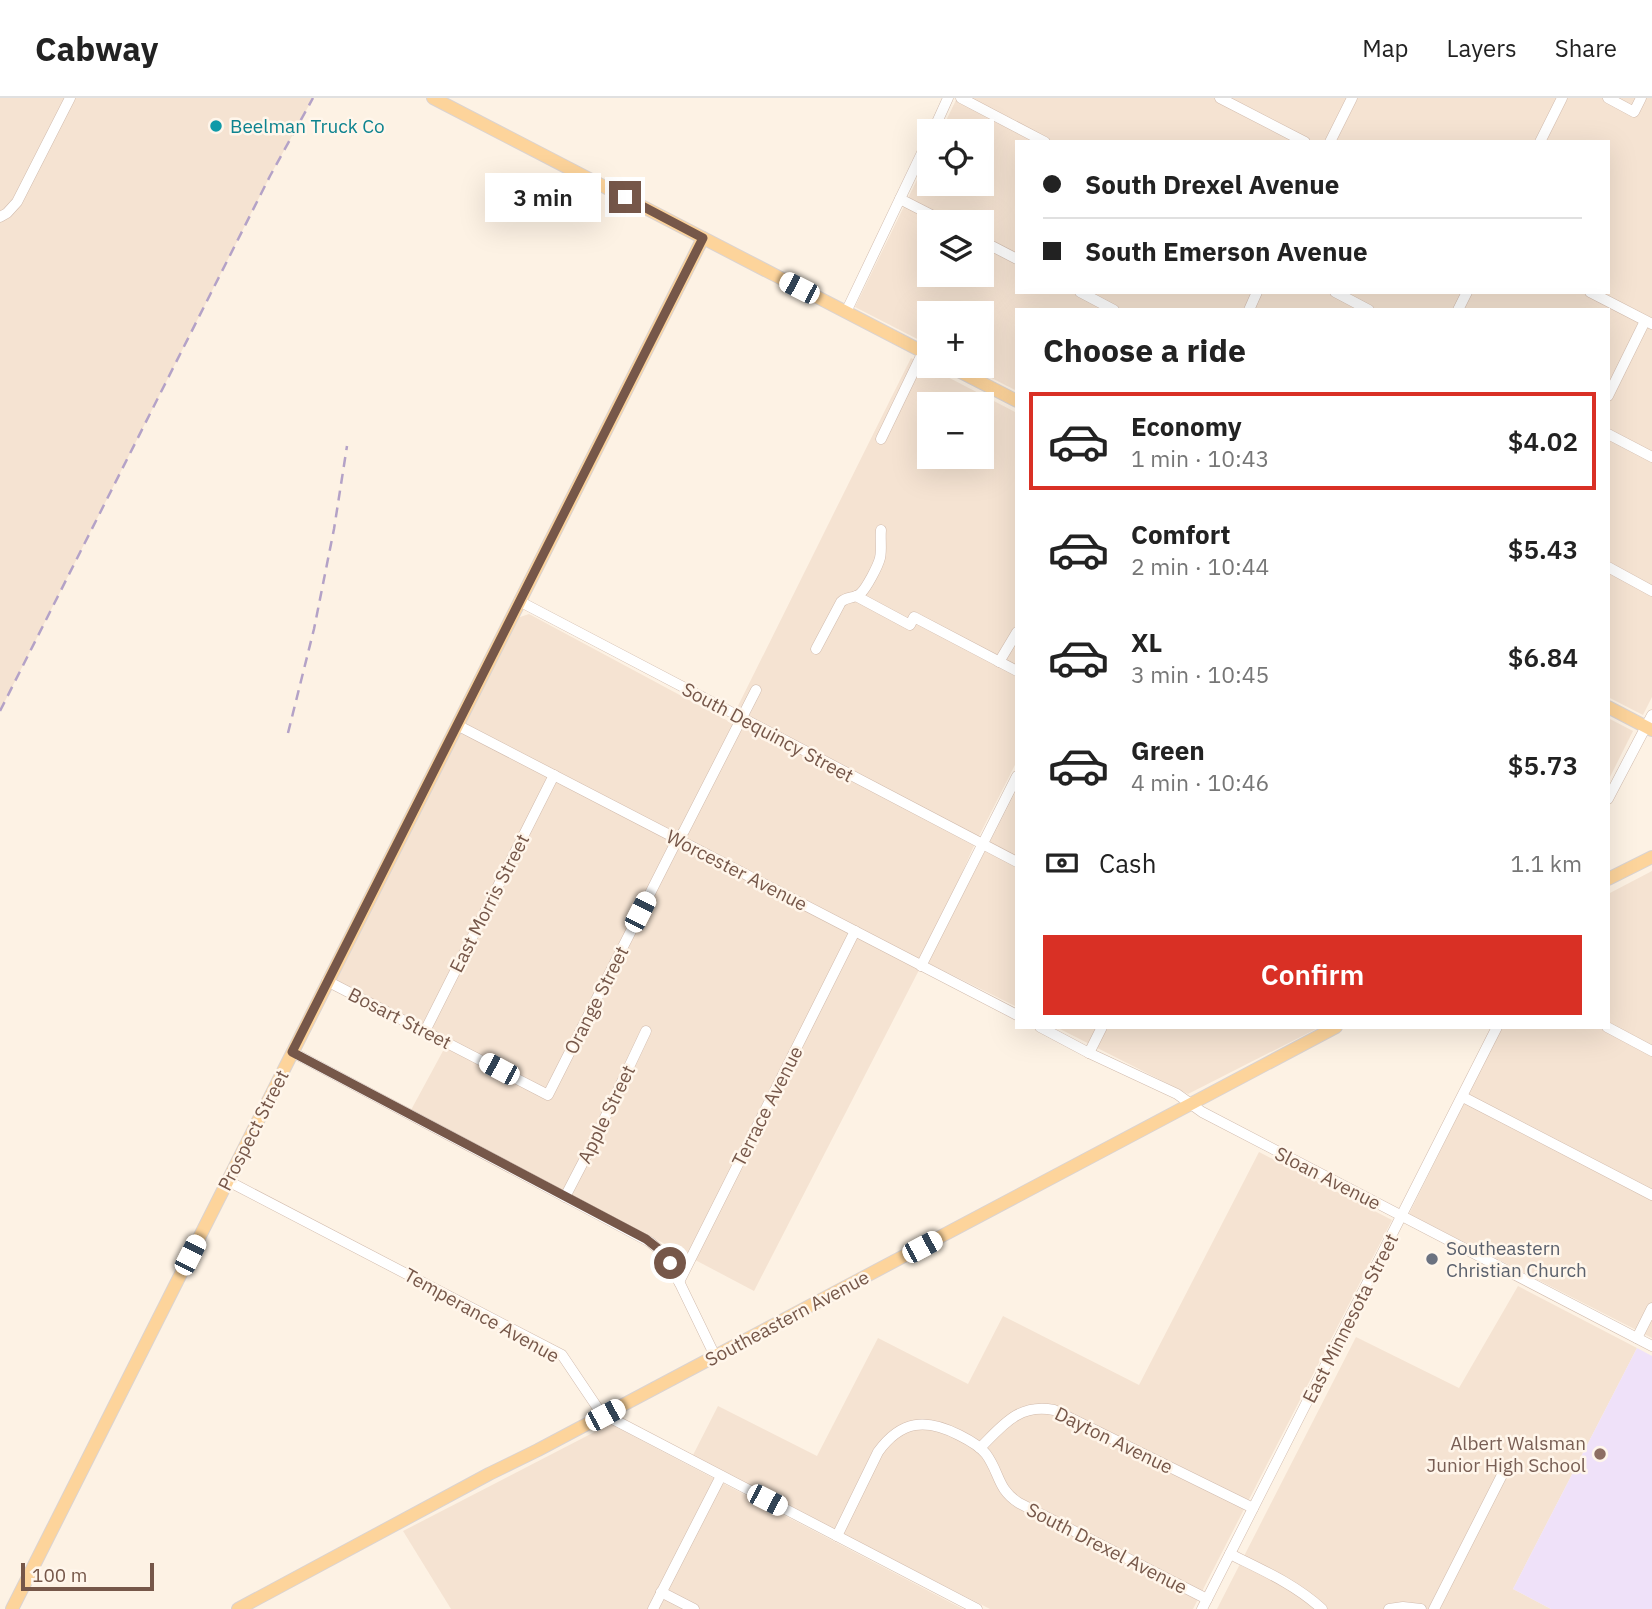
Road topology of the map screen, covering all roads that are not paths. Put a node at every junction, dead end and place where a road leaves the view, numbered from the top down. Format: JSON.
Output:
{"nodes":[{"id":1,"x":70,"y":98,"type":"edge"},
{"id":2,"x":433,"y":98,"type":"edge"},
{"id":3,"x":948,"y":98,"type":"edge"},
{"id":4,"x":961,"y":98,"type":"edge"},
{"id":5,"x":1220,"y":98,"type":"edge"},
{"id":6,"x":1352,"y":98,"type":"edge"},
{"id":7,"x":1562,"y":98,"type":"edge"},
{"id":8,"x":1608,"y":98,"type":"edge"},
{"id":9,"x":1641,"y":98,"type":"edge"},
{"id":10,"x":938,"y":119,"type":"edge"},
{"id":11,"x":1041,"y":140,"type":"edge"},
{"id":12,"x":1301,"y":140,"type":"edge"},
{"id":13,"x":1331,"y":140,"type":"edge"},
{"id":14,"x":1542,"y":140,"type":"edge"},
{"id":15,"x":917,"y":163,"type":"edge"},
{"id":16,"x":900,"y":199,"type":"junction"},
{"id":17,"x":922,"y":210,"type":"edge"},
{"id":18,"x":0,"y":217,"type":"edge"},
{"id":19,"x":703,"y":238,"type":"junction"},
{"id":20,"x":994,"y":248,"type":"edge"},
{"id":21,"x":1015,"y":259,"type":"edge"},
{"id":22,"x":1084,"y":294,"type":"edge"},
{"id":23,"x":1339,"y":294,"type":"edge"},
{"id":24,"x":1594,"y":294,"type":"edge"},
{"id":25,"x":1110,"y":308,"type":"edge"},
{"id":26,"x":1365,"y":308,"type":"edge"},
{"id":27,"x":846,"y":312,"type":"junction"},
{"id":28,"x":1649,"y":322,"type":"edge"},
{"id":29,"x":917,"y":349,"type":"edge"},
{"id":30,"x":917,"y":371,"type":"edge"},
{"id":31,"x":972,"y":378,"type":"edge"},
{"id":32,"x":1610,"y":392,"type":"edge"},
{"id":33,"x":1015,"y":400,"type":"edge"},
{"id":34,"x":1610,"y":435,"type":"edge"},
{"id":35,"x":881,"y":439,"type":"dead end"},
{"id":36,"x":1652,"y":457,"type":"edge"},
{"id":37,"x":881,"y":530,"type":"dead end"},
{"id":38,"x":1610,"y":568,"type":"edge"},
{"id":39,"x":1652,"y":591,"type":"edge"},
{"id":40,"x":856,"y":596,"type":"junction"},
{"id":41,"x":519,"y":601,"type":"junction"},
{"id":42,"x":1015,"y":635,"type":"edge"},
{"id":43,"x":816,"y":649,"type":"dead end"},
{"id":44,"x":999,"y":662,"type":"junction"},
{"id":45,"x":1015,"y":670,"type":"edge"},
{"id":46,"x":756,"y":690,"type":"dead end"},
{"id":47,"x":1610,"y":708,"type":"edge"},
{"id":48,"x":1652,"y":715,"type":"edge"},
{"id":49,"x":741,"y":719,"type":"junction"},
{"id":50,"x":457,"y":725,"type":"junction"},
{"id":51,"x":1648,"y":728,"type":"edge"},
{"id":52,"x":554,"y":775,"type":"junction"},
{"id":53,"x":1015,"y":780,"type":"edge"},
{"id":54,"x":1610,"y":795,"type":"edge"},
{"id":55,"x":678,"y":839,"type":"junction"},
{"id":56,"x":982,"y":844,"type":"junction"},
{"id":57,"x":1652,"y":857,"type":"edge"},
{"id":58,"x":1015,"y":861,"type":"edge"},
{"id":59,"x":1610,"y":878,"type":"edge"},
{"id":60,"x":855,"y":931,"type":"junction"},
{"id":61,"x":922,"y":966,"type":"junction"},
{"id":62,"x":327,"y":981,"type":"junction"},
{"id":63,"x":1015,"y":1014,"type":"edge"},
{"id":64,"x":1044,"y":1029,"type":"edge"},
{"id":65,"x":1101,"y":1029,"type":"edge"},
{"id":66,"x":1332,"y":1029,"type":"edge"},
{"id":67,"x":1496,"y":1029,"type":"edge"},
{"id":68,"x":1610,"y":1029,"type":"edge"},
{"id":69,"x":425,"y":1031,"type":"junction"},
{"id":70,"x":646,"y":1031,"type":"dead end"},
{"id":71,"x":1652,"y":1051,"type":"edge"},
{"id":72,"x":292,"y":1052,"type":"junction"},
{"id":73,"x":1089,"y":1053,"type":"junction"},
{"id":74,"x":548,"y":1095,"type":"joint"},
{"id":75,"x":1463,"y":1097,"type":"junction"},
{"id":76,"x":1191,"y":1104,"type":"junction"},
{"id":77,"x":228,"y":1181,"type":"junction"},
{"id":78,"x":1652,"y":1195,"type":"edge"},
{"id":79,"x":565,"y":1197,"type":"junction"},
{"id":80,"x":1402,"y":1216,"type":"junction"},
{"id":81,"x":680,"y":1282,"type":"junction"},
{"id":82,"x":1652,"y":1307,"type":"edge"},
{"id":83,"x":1637,"y":1338,"type":"junction"},
{"id":84,"x":1652,"y":1346,"type":"edge"},
{"id":85,"x":715,"y":1356,"type":"junction"},
{"id":86,"x":605,"y":1415,"type":"junction"},
{"id":87,"x":981,"y":1448,"type":"junction"},
{"id":88,"x":1504,"y":1471,"type":"dead end"},
{"id":89,"x":721,"y":1476,"type":"junction"},
{"id":90,"x":1253,"y":1508,"type":"junction"},
{"id":91,"x":837,"y":1536,"type":"junction"},
{"id":92,"x":1230,"y":1554,"type":"junction"},
{"id":93,"x":661,"y":1592,"type":"junction"},
{"id":94,"x":1205,"y":1604,"type":"edge"},
{"id":95,"x":12,"y":1609,"type":"edge"},
{"id":96,"x":238,"y":1609,"type":"edge"},
{"id":97,"x":653,"y":1609,"type":"edge"},
{"id":98,"x":694,"y":1609,"type":"edge"},
{"id":99,"x":976,"y":1609,"type":"edge"},
{"id":100,"x":1322,"y":1609,"type":"edge"},
{"id":101,"x":1389,"y":1609,"type":"edge"},
{"id":102,"x":1421,"y":1609,"type":"edge"},
{"id":103,"x":1433,"y":1609,"type":"edge"}],
"edges":[{"from":1,"to":18,"type":"street"},
{"from":2,"to":19,"type":"main road"},
{"from":3,"to":10,"type":"street"},
{"from":4,"to":11,"type":"street"},
{"from":5,"to":12,"type":"street"},
{"from":6,"to":13,"type":"street"},
{"from":7,"to":14,"type":"street"},
{"from":8,"to":9,"type":"street"},
{"from":15,"to":16,"type":"street"},
{"from":16,"to":17,"type":"street"},
{"from":16,"to":27,"type":"street"},
{"from":19,"to":27,"type":"main road"},
{"from":19,"to":41,"type":"main road","name":"Prospect Street"},
{"from":20,"to":21,"type":"street"},
{"from":22,"to":25,"type":"street"},
{"from":23,"to":26,"type":"street"},
{"from":24,"to":28,"type":"street"},
{"from":27,"to":29,"type":"main road"},
{"from":28,"to":32,"type":"street"},
{"from":30,"to":35,"type":"street"},
{"from":31,"to":33,"type":"main road"},
{"from":34,"to":36,"type":"street"},
{"from":37,"to":40,"type":"street"},
{"from":38,"to":39,"type":"street"},
{"from":40,"to":43,"type":"street"},
{"from":40,"to":44,"type":"street"},
{"from":41,"to":49,"type":"street","name":"South Dequincy Street"},
{"from":41,"to":50,"type":"main road","name":"Prospect Street"},
{"from":42,"to":44,"type":"street"},
{"from":44,"to":45,"type":"street"},
{"from":46,"to":49,"type":"street","name":"Orange Street"},
{"from":47,"to":51,"type":"main road"},
{"from":48,"to":51,"type":"street"},
{"from":49,"to":55,"type":"street","name":"Orange Street"},
{"from":49,"to":56,"type":"street","name":"South Dequincy Street"},
{"from":50,"to":52,"type":"street","name":"Worcester Avenue"},
{"from":50,"to":62,"type":"main road","name":"Prospect Street"},
{"from":51,"to":54,"type":"street"},
{"from":52,"to":55,"type":"street","name":"Worcester Avenue"},
{"from":52,"to":69,"type":"street","name":"East Morris Street"},
{"from":53,"to":56,"type":"street"},
{"from":55,"to":60,"type":"street","name":"Worcester Avenue"},
{"from":55,"to":74,"type":"street","name":"Orange Street"},
{"from":56,"to":58,"type":"street","name":"South Dequincy Street"},
{"from":56,"to":61,"type":"street"},
{"from":57,"to":59,"type":"main road"},
{"from":60,"to":61,"type":"street","name":"Worcester Avenue"},
{"from":60,"to":81,"type":"street","name":"Terrace Avenue"},
{"from":61,"to":63,"type":"street","name":"Worcester Avenue"},
{"from":62,"to":69,"type":"street","name":"Bosart Street"},
{"from":62,"to":72,"type":"main road","name":"Prospect Street"},
{"from":64,"to":73,"type":"street"},
{"from":65,"to":73,"type":"street"},
{"from":66,"to":76,"type":"main road","name":"Southeastern Avenue"},
{"from":67,"to":75,"type":"street","name":"East Minnesota Street"},
{"from":68,"to":71,"type":"street"},
{"from":69,"to":74,"type":"street","name":"Bosart Street"},
{"from":70,"to":79,"type":"street","name":"Apple Street"},
{"from":72,"to":77,"type":"main road","name":"Prospect Street"},
{"from":72,"to":79,"type":"street"},
{"from":73,"to":76,"type":"street"},
{"from":75,"to":78,"type":"street"},
{"from":75,"to":80,"type":"street","name":"East Minnesota Street"},
{"from":76,"to":80,"type":"street","name":"Sloan Avenue"},
{"from":76,"to":85,"type":"main road","name":"Southeastern Avenue"},
{"from":77,"to":86,"type":"street","name":"Temperance Avenue"},
{"from":77,"to":95,"type":"main road","name":"Prospect Street"},
{"from":79,"to":81,"type":"street"},
{"from":80,"to":83,"type":"street","name":"Sloan Avenue"},
{"from":80,"to":90,"type":"street","name":"East Minnesota Street"},
{"from":81,"to":85,"type":"street"},
{"from":82,"to":83,"type":"street"},
{"from":83,"to":84,"type":"street","name":"Sloan Avenue"},
{"from":85,"to":86,"type":"main road","name":"Southeastern Avenue"},
{"from":86,"to":89,"type":"street","name":"Temperance Avenue"},
{"from":86,"to":96,"type":"main road","name":"Southeastern Avenue"},
{"from":87,"to":90,"type":"street","name":"Dayton Avenue"},
{"from":87,"to":91,"type":"street","name":"South Drexel Avenue"},
{"from":87,"to":94,"type":"street","name":"South Drexel Avenue"},
{"from":88,"to":103,"type":"street"},
{"from":89,"to":91,"type":"street","name":"Temperance Avenue"},
{"from":89,"to":93,"type":"street"},
{"from":90,"to":92,"type":"street","name":"East Minnesota Street"},
{"from":91,"to":99,"type":"street","name":"Temperance Avenue"},
{"from":92,"to":94,"type":"street","name":"East Minnesota Street"},
{"from":92,"to":100,"type":"street"},
{"from":93,"to":97,"type":"street"},
{"from":93,"to":98,"type":"street"},
{"from":101,"to":102,"type":"street"}]}
